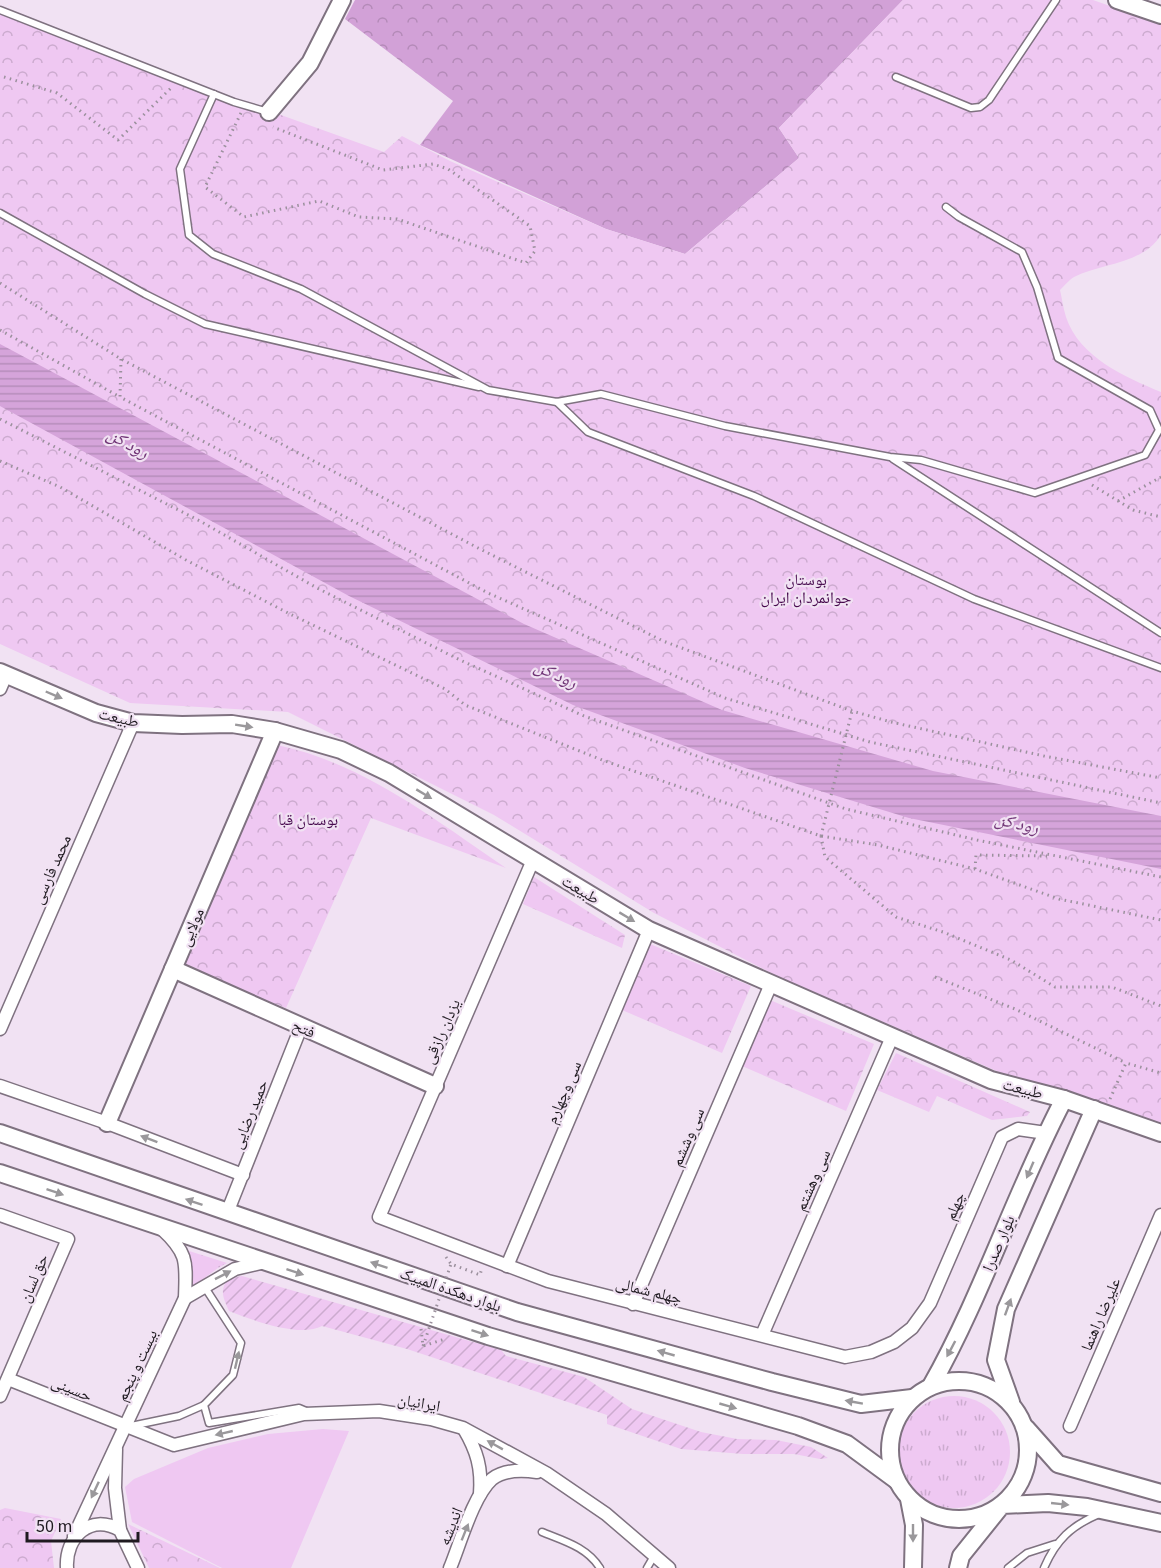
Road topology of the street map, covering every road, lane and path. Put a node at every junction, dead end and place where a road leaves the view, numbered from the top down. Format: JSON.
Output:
{"nodes":[{"id":1,"x":342,"y":0,"type":"edge"},
{"id":2,"x":1056,"y":0,"type":"edge"},
{"id":3,"x":1117,"y":0,"type":"edge"},
{"id":4,"x":0,"y":10,"type":"edge"},
{"id":5,"x":1161,"y":15,"type":"edge"},
{"id":6,"x":896,"y":77,"type":"dead end"},
{"id":7,"x":4,"y":78,"type":"dead end"},
{"id":8,"x":179,"y":81,"type":"junction"},
{"id":9,"x":214,"y":94,"type":"junction"},
{"id":10,"x":245,"y":106,"type":"junction"},
{"id":11,"x":266,"y":117,"type":"junction"},
{"id":12,"x":946,"y":207,"type":"dead end"},
{"id":13,"x":0,"y":213,"type":"edge"},
{"id":14,"x":0,"y":283,"type":"edge"},
{"id":15,"x":0,"y":330,"type":"edge"},
{"id":16,"x":121,"y":359,"type":"junction"},
{"id":17,"x":488,"y":390,"type":"junction"},
{"id":18,"x":120,"y":397,"type":"junction"},
{"id":19,"x":557,"y":402,"type":"junction"},
{"id":20,"x":0,"y":419,"type":"edge"},
{"id":21,"x":890,"y":457,"type":"junction"},
{"id":22,"x":0,"y":461,"type":"edge"},
{"id":23,"x":1080,"y":477,"type":"junction"},
{"id":24,"x":1161,"y":477,"type":"edge"},
{"id":25,"x":1118,"y":501,"type":"junction"},
{"id":26,"x":1161,"y":517,"type":"edge"},
{"id":27,"x":1161,"y":633,"type":"edge"},
{"id":28,"x":1161,"y":668,"type":"edge"},
{"id":29,"x":2,"y":679,"type":"edge"},
{"id":30,"x":852,"y":711,"type":"junction"},
{"id":31,"x":133,"y":723,"type":"junction"},
{"id":32,"x":275,"y":731,"type":"junction"},
{"id":33,"x":1161,"y":778,"type":"edge"},
{"id":34,"x":1161,"y":803,"type":"edge"},
{"id":35,"x":820,"y":836,"type":"junction"},
{"id":36,"x":1052,"y":856,"type":"junction"},
{"id":37,"x":533,"y":860,"type":"junction"},
{"id":38,"x":975,"y":869,"type":"junction"},
{"id":39,"x":1161,"y":877,"type":"edge"},
{"id":40,"x":1161,"y":920,"type":"edge"},
{"id":41,"x":649,"y":930,"type":"junction"},
{"id":42,"x":173,"y":969,"type":"junction"},
{"id":43,"x":935,"y":977,"type":"dead end"},
{"id":44,"x":771,"y":984,"type":"junction"},
{"id":45,"x":1161,"y":1006,"type":"edge"},
{"id":46,"x":302,"y":1027,"type":"junction"},
{"id":47,"x":0,"y":1029,"type":"edge"},
{"id":48,"x":892,"y":1037,"type":"junction"},
{"id":49,"x":1126,"y":1063,"type":"junction"},
{"id":50,"x":1161,"y":1073,"type":"edge"},
{"id":51,"x":0,"y":1086,"type":"edge"},
{"id":52,"x":435,"y":1086,"type":"junction"},
{"id":53,"x":1064,"y":1099,"type":"junction"},
{"id":54,"x":1099,"y":1110,"type":"junction"},
{"id":55,"x":107,"y":1123,"type":"junction"},
{"id":56,"x":0,"y":1133,"type":"edge"},
{"id":57,"x":1046,"y":1133,"type":"junction"},
{"id":58,"x":1161,"y":1133,"type":"edge"},
{"id":59,"x":0,"y":1173,"type":"edge"},
{"id":60,"x":243,"y":1175,"type":"junction"},
{"id":61,"x":228,"y":1213,"type":"junction"},
{"id":62,"x":0,"y":1215,"type":"edge"},
{"id":63,"x":1161,"y":1215,"type":"edge"},
{"id":64,"x":379,"y":1217,"type":"joint"},
{"id":65,"x":160,"y":1228,"type":"junction"},
{"id":66,"x":265,"y":1262,"type":"junction"},
{"id":67,"x":507,"y":1266,"type":"junction"},
{"id":68,"x":480,"y":1275,"type":"dead end"},
{"id":69,"x":204,"y":1286,"type":"junction"},
{"id":70,"x":185,"y":1298,"type":"junction"},
{"id":71,"x":633,"y":1304,"type":"junction"},
{"id":72,"x":912,"y":1328,"type":"joint"},
{"id":73,"x":762,"y":1335,"type":"junction"},
{"id":74,"x":423,"y":1346,"type":"dead end"},
{"id":75,"x":8,"y":1379,"type":"junction"},
{"id":76,"x":931,"y":1386,"type":"junction"},
{"id":77,"x":0,"y":1396,"type":"edge"},
{"id":78,"x":912,"y":1398,"type":"junction"},
{"id":79,"x":1011,"y":1403,"type":"junction"},
{"id":80,"x":204,"y":1405,"type":"junction"},
{"id":81,"x":315,"y":1414,"type":"junction"},
{"id":82,"x":1024,"y":1426,"type":"junction"},
{"id":83,"x":1070,"y":1426,"type":"dead end"},
{"id":84,"x":125,"y":1427,"type":"junction"},
{"id":85,"x":463,"y":1428,"type":"junction"},
{"id":86,"x":116,"y":1445,"type":"junction"},
{"id":87,"x":546,"y":1473,"type":"junction"},
{"id":88,"x":896,"y":1479,"type":"junction"},
{"id":89,"x":1161,"y":1493,"type":"edge"},
{"id":90,"x":480,"y":1496,"type":"junction"},
{"id":91,"x":909,"y":1499,"type":"junction"},
{"id":92,"x":1002,"y":1505,"type":"junction"},
{"id":93,"x":1107,"y":1511,"type":"junction"},
{"id":94,"x":1161,"y":1523,"type":"edge"},
{"id":95,"x":120,"y":1530,"type":"junction"},
{"id":96,"x":542,"y":1532,"type":"dead end"},
{"id":97,"x":74,"y":1536,"type":"junction"},
{"id":98,"x":1056,"y":1543,"type":"junction"},
{"id":99,"x":655,"y":1555,"type":"junction"},
{"id":100,"x":67,"y":1568,"type":"edge"},
{"id":101,"x":138,"y":1568,"type":"edge"},
{"id":102,"x":450,"y":1568,"type":"edge"},
{"id":103,"x":600,"y":1568,"type":"edge"},
{"id":104,"x":646,"y":1568,"type":"edge"},
{"id":105,"x":669,"y":1568,"type":"edge"},
{"id":106,"x":913,"y":1568,"type":"edge"},
{"id":107,"x":958,"y":1568,"type":"edge"},
{"id":108,"x":1008,"y":1568,"type":"edge"},
{"id":109,"x":1044,"y":1568,"type":"edge"}],
"edges":[{"from":1,"to":11,"type":"main road"},
{"from":2,"to":6,"type":"lane"},
{"from":3,"to":5,"type":"main road"},
{"from":4,"to":8,"type":"lane"},
{"from":7,"to":8,"type":"path"},
{"from":8,"to":9,"type":"lane"},
{"from":9,"to":10,"type":"lane"},
{"from":9,"to":17,"type":"lane"},
{"from":10,"to":11,"type":"lane"},
{"from":10,"to":11,"type":"path"},
{"from":12,"to":23,"type":"lane"},
{"from":13,"to":17,"type":"lane"},
{"from":14,"to":16,"type":"path"},
{"from":15,"to":18,"type":"path"},
{"from":16,"to":18,"type":"path"},
{"from":16,"to":30,"type":"path"},
{"from":17,"to":19,"type":"lane"},
{"from":18,"to":34,"type":"path"},
{"from":19,"to":21,"type":"lane"},
{"from":19,"to":28,"type":"lane"},
{"from":20,"to":36,"type":"path"},
{"from":21,"to":23,"type":"lane"},
{"from":21,"to":27,"type":"lane"},
{"from":22,"to":35,"type":"path"},
{"from":23,"to":25,"type":"path"},
{"from":24,"to":25,"type":"path"},
{"from":25,"to":26,"type":"path"},
{"from":29,"to":31,"type":"main road","name":"طبیعت","one_way":true},
{"from":30,"to":33,"type":"path"},
{"from":30,"to":35,"type":"path","bridge":true},
{"from":31,"to":32,"type":"main road","name":"طبیعت","one_way":true},
{"from":31,"to":47,"type":"street","name":"محمد فارسی"},
{"from":32,"to":37,"type":"main road","name":"طبیعت","one_way":true},
{"from":32,"to":42,"type":"main road","name":"مولایی"},
{"from":35,"to":38,"type":"path"},
{"from":35,"to":45,"type":"path"},
{"from":36,"to":38,"type":"path"},
{"from":36,"to":39,"type":"path"},
{"from":37,"to":41,"type":"main road","name":"طبیعت","one_way":true},
{"from":37,"to":52,"type":"street","name":"یزدان رازقی"},
{"from":38,"to":40,"type":"path"},
{"from":41,"to":44,"type":"main road","name":"طبیعت"},
{"from":41,"to":67,"type":"street","name":"سی وچهارم"},
{"from":42,"to":46,"type":"main road","name":"فتح"},
{"from":42,"to":55,"type":"main road","name":"مولایی"},
{"from":43,"to":49,"type":"path"},
{"from":44,"to":48,"type":"main road","name":"طبیعت"},
{"from":44,"to":71,"type":"street","name":"سی وششم"},
{"from":46,"to":52,"type":"main road","name":"فتح"},
{"from":46,"to":60,"type":"street","name":"حمید رضایی"},
{"from":48,"to":53,"type":"main road","name":"طبیعت"},
{"from":48,"to":73,"type":"street","name":"سی وهشتم"},
{"from":49,"to":50,"type":"path"},
{"from":49,"to":54,"type":"path"},
{"from":51,"to":55,"type":"street"},
{"from":52,"to":64,"type":"street","name":"یزدان رازقی"},
{"from":53,"to":54,"type":"main road","name":"طبیعت"},
{"from":53,"to":57,"type":"main road","name":"بلوار صدرا"},
{"from":54,"to":58,"type":"main road","name":"طبیعت"},
{"from":79,"to":54,"type":"main road","name":"بلوار صدرا","one_way":true},
{"from":60,"to":55,"type":"street","one_way":true},
{"from":61,"to":56,"type":"main road","name":"بلوار دهکده المپیک","one_way":true},
{"from":57,"to":72,"type":"street","name":"چهلم"},
{"from":57,"to":76,"type":"main road","name":"بلوار صدرا","one_way":true},
{"from":59,"to":65,"type":"main road","name":"بلوار دهکده المپیک","one_way":true},
{"from":60,"to":61,"type":"street","name":"حمید رضایی"},
{"from":78,"to":61,"type":"main road","name":"بلوار دهکده المپیک","one_way":true},
{"from":62,"to":75,"type":"street","name":"حق لسان"},
{"from":63,"to":83,"type":"street","name":"علیرضا راهنما"},
{"from":64,"to":67,"type":"street","name":"چهلم شمالی"},
{"from":65,"to":66,"type":"main road","name":"بلوار دهکده المپیک"},
{"from":65,"to":70,"type":"street"},
{"from":69,"to":66,"type":"street","one_way":true},
{"from":66,"to":88,"type":"main road","name":"بلوار دهکده المپیک","one_way":true},
{"from":67,"to":71,"type":"street","name":"چهلم شمالی"},
{"from":68,"to":74,"type":"path","bridge":true},
{"from":69,"to":70,"type":"street"},
{"from":80,"to":69,"type":"lane","one_way":true},
{"from":70,"to":84,"type":"street","name":"بیست و پنجم"},
{"from":71,"to":73,"type":"street","name":"چهلم شمالی"},
{"from":72,"to":73,"type":"street","name":"چهلم شمالی"},
{"from":75,"to":77,"type":"street","name":"حق لسان"},
{"from":75,"to":84,"type":"street","name":"حسینی"},
{"from":76,"to":78,"type":"main road"},
{"from":76,"to":79,"type":"main road"},
{"from":78,"to":88,"type":"main road"},
{"from":79,"to":82,"type":"main road"},
{"from":80,"to":81,"type":"lane"},
{"from":80,"to":84,"type":"lane"},
{"from":81,"to":84,"type":"street","name":"ایرانیان","one_way":true},
{"from":81,"to":85,"type":"street","name":"ایرانیان"},
{"from":82,"to":89,"type":"main road"},
{"from":82,"to":92,"type":"main road"},
{"from":84,"to":86,"type":"street","name":"بیست و پنجم"},
{"from":87,"to":85,"type":"street","name":"ایرانیان","one_way":true},
{"from":85,"to":90,"type":"street"},
{"from":86,"to":95,"type":"street","name":"بیست و پنجم"},
{"from":86,"to":97,"type":"street","name":"بیست و پنجم","one_way":true},
{"from":87,"to":90,"type":"street"},
{"from":87,"to":99,"type":"street","name":"ایرانیان"},
{"from":88,"to":91,"type":"main road"},
{"from":102,"to":90,"type":"street","name":"اندیشه","one_way":true},
{"from":91,"to":92,"type":"main road"},
{"from":91,"to":106,"type":"main road","one_way":true},
{"from":92,"to":93,"type":"main road","one_way":true},
{"from":92,"to":107,"type":"main road"},
{"from":93,"to":94,"type":"main road"},
{"from":93,"to":98,"type":"lane"},
{"from":95,"to":97,"type":"street"},
{"from":95,"to":101,"type":"street","name":"بیست و پنجم"},
{"from":96,"to":103,"type":"lane"},
{"from":97,"to":100,"type":"street","name":"بیست و پنجم"},
{"from":98,"to":108,"type":"lane"},
{"from":98,"to":109,"type":"lane"},
{"from":99,"to":104,"type":"lane"},
{"from":99,"to":105,"type":"street","name":"ایرانیان"}]}
